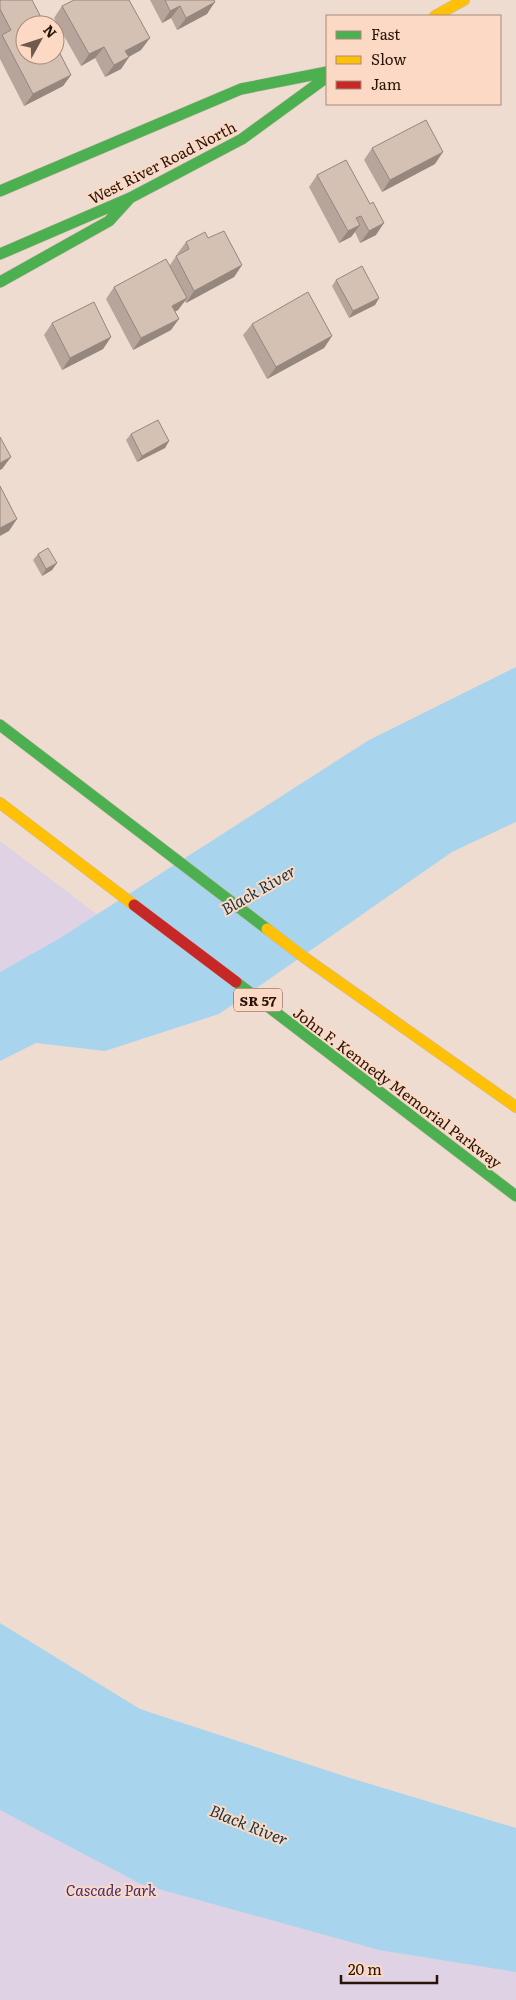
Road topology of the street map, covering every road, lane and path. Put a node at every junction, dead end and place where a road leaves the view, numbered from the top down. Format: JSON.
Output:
{"nodes":[{"id":1,"x":464,"y":0,"type":"edge"},
{"id":2,"x":437,"y":15,"type":"edge"},
{"id":3,"x":326,"y":72,"type":"edge"},
{"id":4,"x":326,"y":78,"type":"edge"},
{"id":5,"x":0,"y":191,"type":"edge"},
{"id":6,"x":130,"y":198,"type":"junction"},
{"id":7,"x":0,"y":254,"type":"edge"},
{"id":8,"x":0,"y":282,"type":"edge"},
{"id":9,"x":0,"y":725,"type":"edge"},
{"id":10,"x":0,"y":803,"type":"edge"},
{"id":11,"x":516,"y":1107,"type":"edge"},
{"id":12,"x":516,"y":1196,"type":"edge"}],
"edges":[{"from":1,"to":2,"type":"main road"},
{"from":3,"to":5,"type":"main road","name":"West River Road North"},
{"from":4,"to":6,"type":"main road","name":"West River Road North"},
{"from":6,"to":7,"type":"main road","name":"West River Road North"},
{"from":6,"to":8,"type":"main road"},
{"from":9,"to":11,"type":"main road"},
{"from":10,"to":12,"type":"main road","name":"John F. Kennedy Memorial Parkway","number":"SR 57"}]}
